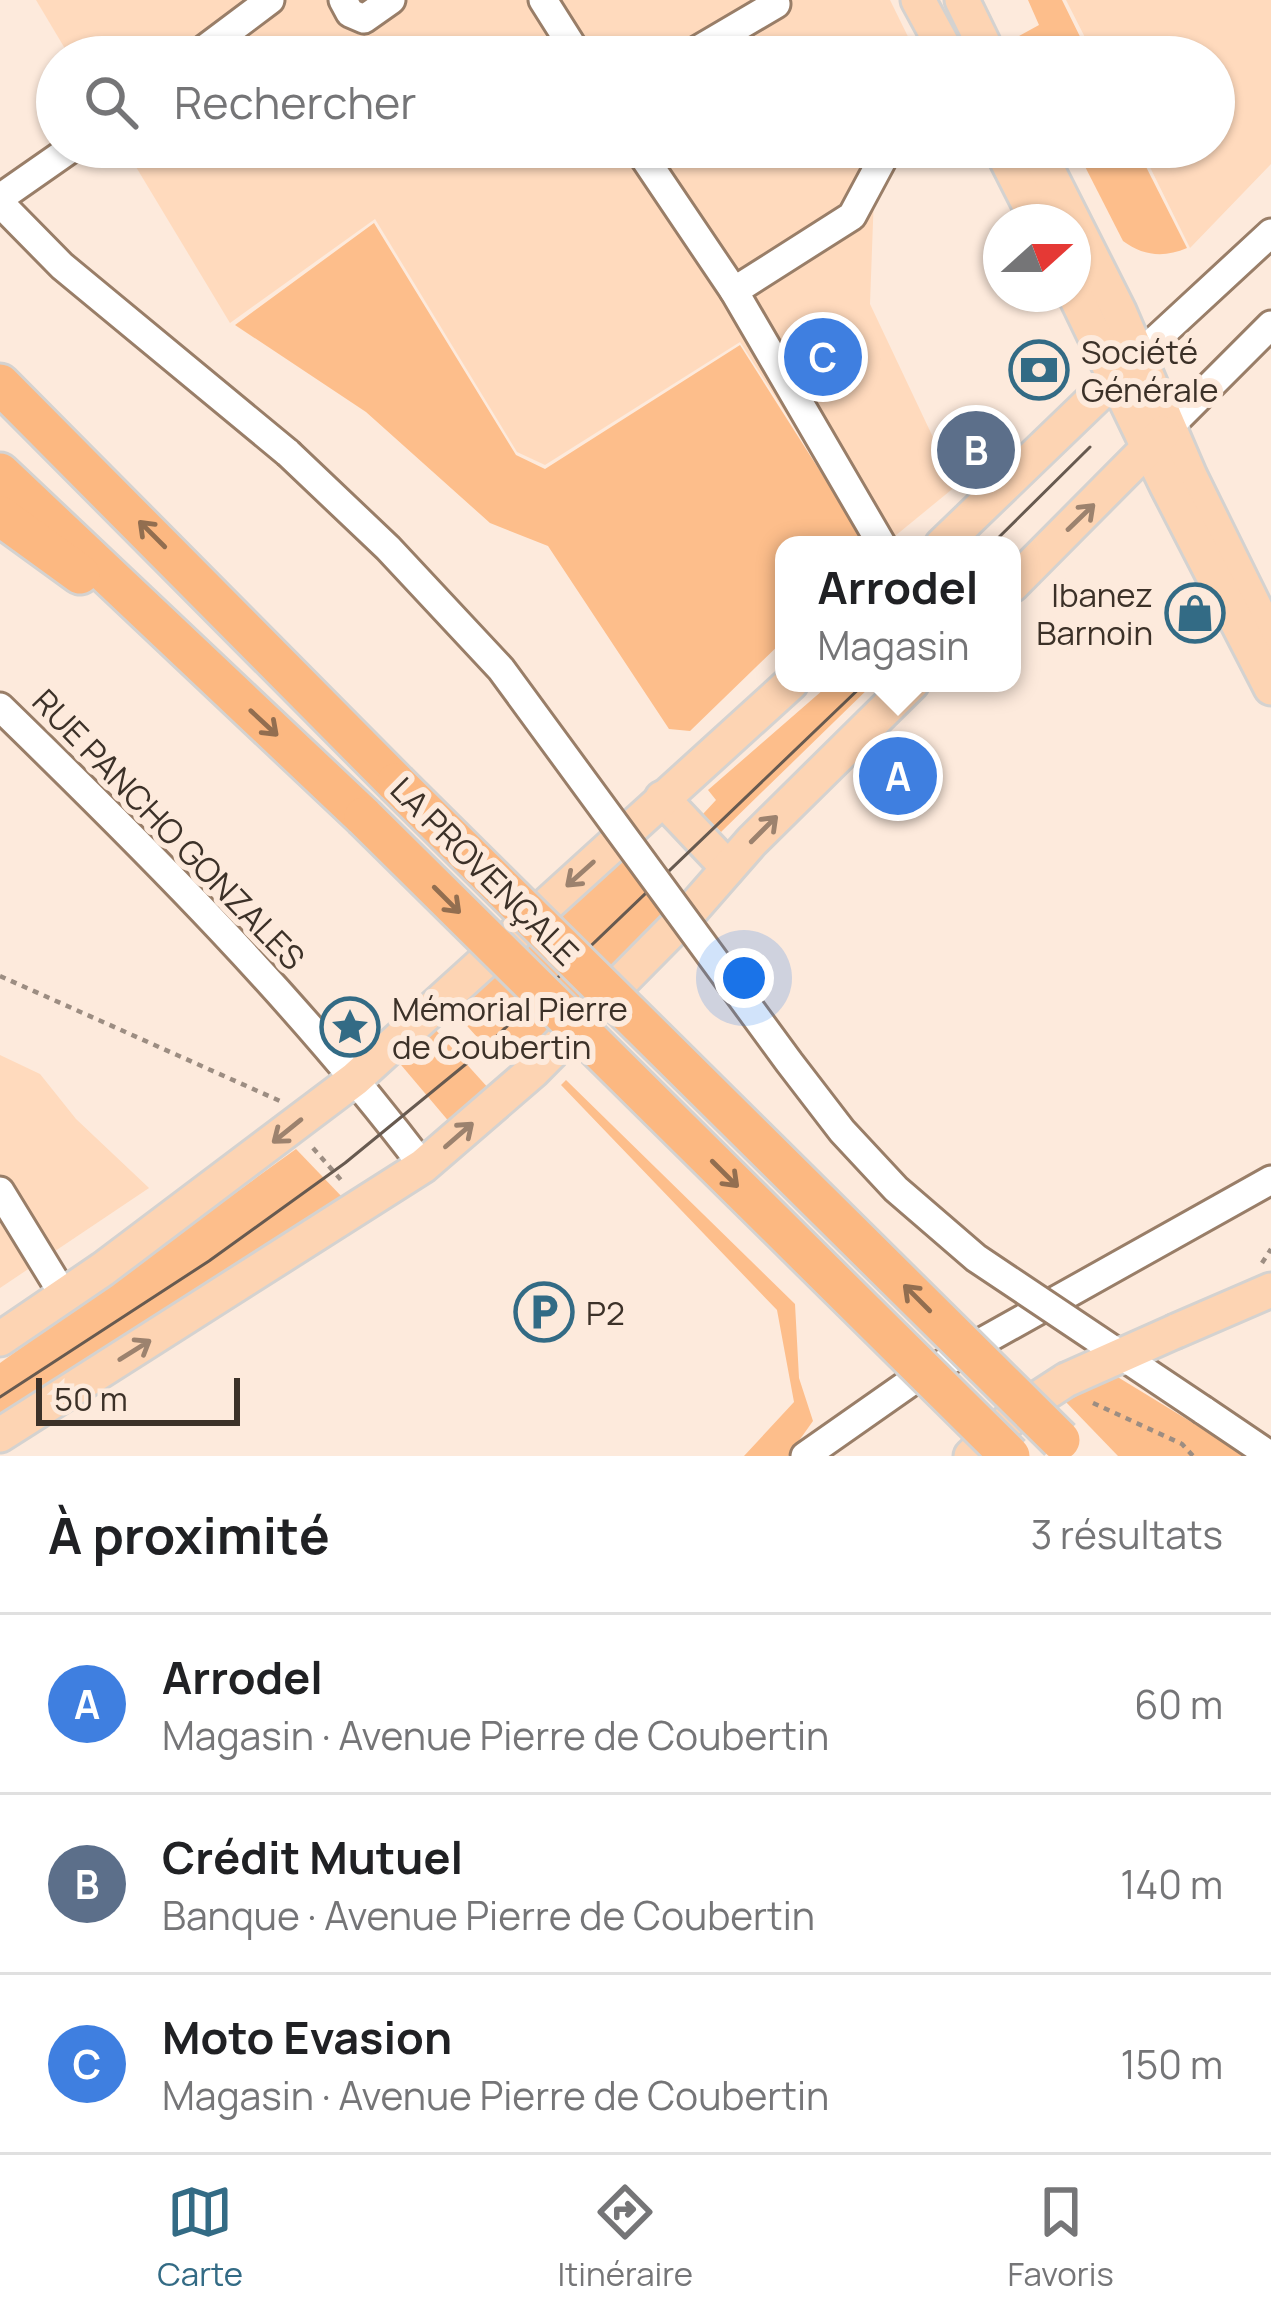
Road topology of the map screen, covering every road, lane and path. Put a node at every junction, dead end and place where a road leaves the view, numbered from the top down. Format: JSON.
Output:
{"nodes":[{"id":1,"x":343,"y":0,"type":"edge"},
{"id":2,"x":391,"y":0,"type":"edge"},
{"id":3,"x":543,"y":0,"type":"edge"},
{"id":4,"x":918,"y":0,"type":"edge"},
{"id":5,"x":962,"y":0,"type":"edge"},
{"id":6,"x":776,"y":4,"type":"dead end"},
{"id":7,"x":255,"y":5,"type":"edge"},
{"id":8,"x":219,"y":36,"type":"edge"},
{"id":9,"x":566,"y":36,"type":"edge"},
{"id":10,"x":722,"y":36,"type":"edge"},
{"id":11,"x":938,"y":36,"type":"edge"},
{"id":12,"x":980,"y":36,"type":"edge"},
{"id":13,"x":45,"y":168,"type":"edge"},
{"id":14,"x":651,"y":168,"type":"edge"},
{"id":15,"x":878,"y":168,"type":"edge"},
{"id":16,"x":1011,"y":168,"type":"edge"},
{"id":17,"x":1045,"y":168,"type":"edge"},
{"id":18,"x":0,"y":201,"type":"edge"},
{"id":19,"x":1029,"y":204,"type":"edge"},
{"id":20,"x":1270,"y":237,"type":"edge"},
{"id":21,"x":734,"y":291,"type":"junction"},
{"id":22,"x":1088,"y":312,"type":"edge"},
{"id":23,"x":1271,"y":326,"type":"edge"},
{"id":24,"x":0,"y":367,"type":"edge"},
{"id":25,"x":1127,"y":367,"type":"junction"},
{"id":26,"x":0,"y":384,"type":"edge"},
{"id":27,"x":1159,"y":438,"type":"junction"},
{"id":28,"x":78,"y":460,"type":"junction"},
{"id":29,"x":0,"y":472,"type":"edge"},
{"id":30,"x":0,"y":516,"type":"edge"},
{"id":31,"x":877,"y":536,"type":"edge"},
{"id":32,"x":951,"y":536,"type":"edge"},
{"id":33,"x":1021,"y":576,"type":"edge"},
{"id":34,"x":1271,"y":640,"type":"edge"},
{"id":35,"x":178,"y":642,"type":"junction"},
{"id":36,"x":1271,"y":688,"type":"edge"},
{"id":37,"x":781,"y":692,"type":"edge"},
{"id":38,"x":903,"y":692,"type":"edge"},
{"id":39,"x":0,"y":707,"type":"edge"},
{"id":40,"x":662,"y":798,"type":"junction"},
{"id":41,"x":728,"y":868,"type":"junction"},
{"id":42,"x":0,"y":976,"type":"edge"},
{"id":43,"x":355,"y":1079,"type":"junction"},
{"id":44,"x":296,"y":1117,"type":"junction"},
{"id":45,"x":423,"y":1166,"type":"junction"},
{"id":46,"x":1271,"y":1180,"type":"edge"},
{"id":47,"x":0,"y":1191,"type":"edge"},
{"id":48,"x":363,"y":1208,"type":"junction"},
{"id":49,"x":55,"y":1281,"type":"dead end"},
{"id":50,"x":1271,"y":1290,"type":"edge"},
{"id":51,"x":0,"y":1339,"type":"edge"},
{"id":52,"x":1061,"y":1383,"type":"junction"},
{"id":53,"x":0,"y":1435,"type":"edge"},
{"id":54,"x":1068,"y":1448,"type":"edge"},
{"id":55,"x":806,"y":1456,"type":"edge"},
{"id":56,"x":971,"y":1456,"type":"edge"},
{"id":57,"x":1010,"y":1456,"type":"edge"},
{"id":58,"x":1193,"y":1456,"type":"edge"},
{"id":59,"x":1271,"y":1456,"type":"edge"}],
"edges":[{"from":1,"to":2,"type":"street"},
{"from":3,"to":9,"type":"street"},
{"from":4,"to":11,"type":"main road"},
{"from":5,"to":12,"type":"main road"},
{"from":6,"to":10,"type":"street"},
{"from":7,"to":8,"type":"street"},
{"from":13,"to":18,"type":"street"},
{"from":14,"to":21,"type":"street"},
{"from":15,"to":21,"type":"street"},
{"from":16,"to":19,"type":"main road"},
{"from":17,"to":25,"type":"main road"},
{"from":18,"to":59,"type":"street","bridge":true},
{"from":20,"to":25,"type":"street"},
{"from":21,"to":31,"type":"street"},
{"from":22,"to":25,"type":"main road"},
{"from":23,"to":27,"type":"street"},
{"from":24,"to":28,"type":"highway"},
{"from":25,"to":27,"type":"main road"},
{"from":25,"to":32,"type":"main road"},
{"from":26,"to":28,"type":"highway","name":"LA PROVENÇALE"},
{"from":33,"to":27,"type":"main road","one_way":true},
{"from":27,"to":34,"type":"main road"},
{"from":27,"to":36,"type":"main road"},
{"from":54,"to":28,"type":"highway","name":"LA PROVENÇALE","one_way":true,"bridge":true},
{"from":29,"to":35,"type":"highway","name":"LA PROVENÇALE"},
{"from":30,"to":35,"type":"highway"},
{"from":35,"to":57,"type":"highway","name":"LA PROVENÇALE","one_way":true,"bridge":true},
{"from":37,"to":40,"type":"main road"},
{"from":41,"to":38,"type":"main road","one_way":true},
{"from":39,"to":43,"type":"street","name":"RUE PANCHO GONZALES"},
{"from":40,"to":41,"type":"main road"},
{"from":40,"to":43,"type":"main road","one_way":true},
{"from":45,"to":41,"type":"main road","one_way":true},
{"from":42,"to":44,"type":"path"},
{"from":43,"to":44,"type":"main road"},
{"from":43,"to":45,"type":"street","name":"RUE PANCHO GONZALES"},
{"from":44,"to":48,"type":"path"},
{"from":44,"to":51,"type":"main road","one_way":true},
{"from":45,"to":48,"type":"main road"},
{"from":46,"to":55,"type":"street"},
{"from":47,"to":49,"type":"street"},
{"from":53,"to":48,"type":"main road","one_way":true},
{"from":50,"to":52,"type":"main road","bridge":true},
{"from":52,"to":56,"type":"main road"},
{"from":52,"to":58,"type":"path"}]}
